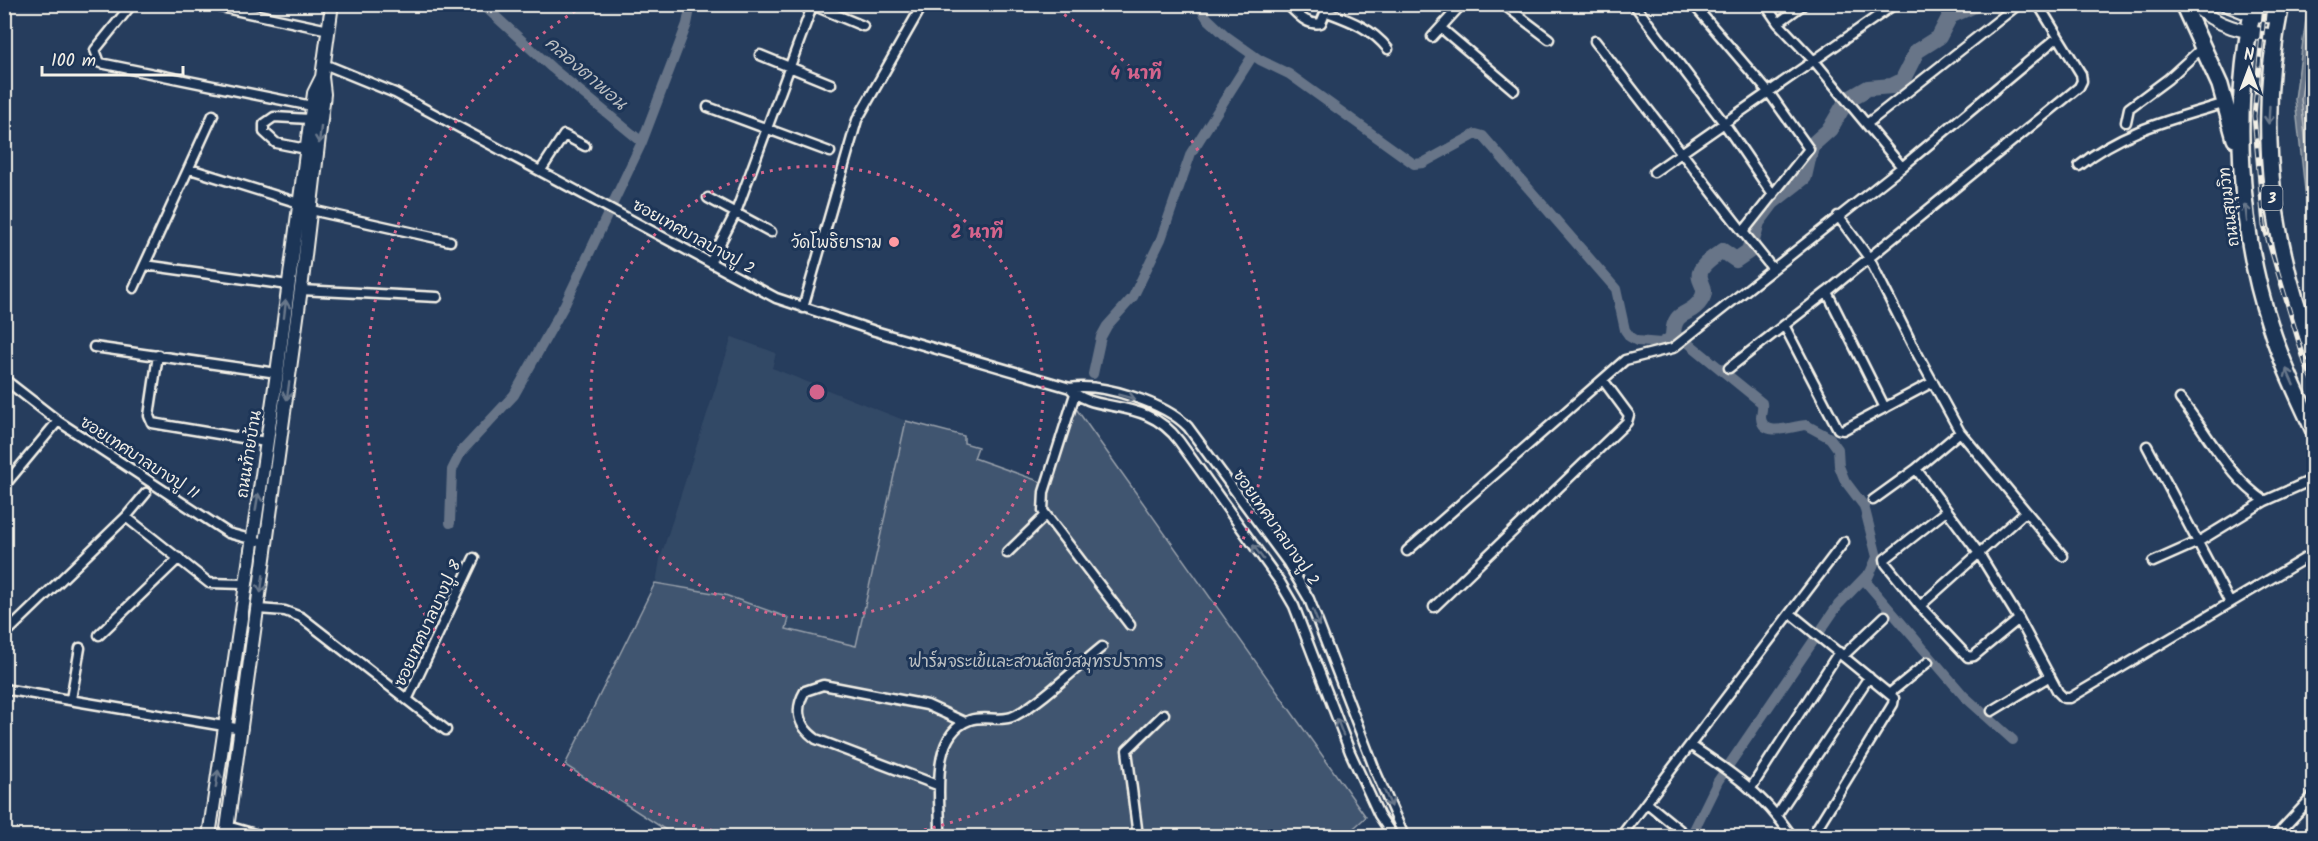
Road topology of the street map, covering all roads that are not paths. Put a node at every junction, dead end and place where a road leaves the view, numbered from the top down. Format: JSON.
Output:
{"nodes":[{"id":1,"x":132,"y":4,"type":"edge"},
{"id":2,"x":206,"y":4,"type":"edge"},
{"id":3,"x":332,"y":4,"type":"edge"},
{"id":4,"x":923,"y":4,"type":"edge"},
{"id":5,"x":1287,"y":4,"type":"edge"},
{"id":6,"x":1462,"y":4,"type":"edge"},
{"id":7,"x":1503,"y":4,"type":"edge"},
{"id":8,"x":1693,"y":4,"type":"edge"},
{"id":9,"x":1765,"y":4,"type":"edge"},
{"id":10,"x":1804,"y":4,"type":"edge"},
{"id":11,"x":1895,"y":4,"type":"edge"},
{"id":12,"x":2019,"y":4,"type":"edge"},
{"id":13,"x":2038,"y":4,"type":"edge"},
{"id":14,"x":2183,"y":4,"type":"edge"},
{"id":15,"x":2193,"y":4,"type":"edge"},
{"id":16,"x":2224,"y":4,"type":"edge"},
{"id":17,"x":812,"y":5,"type":"edge"},
{"id":18,"x":1636,"y":7,"type":"dead end"},
{"id":19,"x":1328,"y":8,"type":"edge"},
{"id":20,"x":2253,"y":10,"type":"edge"},
{"id":21,"x":2280,"y":11,"type":"edge"},
{"id":22,"x":1779,"y":23,"type":"junction"},
{"id":23,"x":863,"y":26,"type":"dead end"},
{"id":24,"x":1441,"y":28,"type":"junction"},
{"id":25,"x":329,"y":30,"type":"junction"},
{"id":26,"x":2250,"y":33,"type":"junction"},
{"id":27,"x":2276,"y":36,"type":"junction"},
{"id":28,"x":2058,"y":37,"type":"junction"},
{"id":29,"x":1432,"y":38,"type":"dead end"},
{"id":30,"x":1549,"y":39,"type":"dead end"},
{"id":31,"x":1595,"y":40,"type":"dead end"},
{"id":32,"x":2202,"y":48,"type":"junction"},
{"id":33,"x":1388,"y":49,"type":"dead end"},
{"id":34,"x":760,"y":55,"type":"dead end"},
{"id":35,"x":1815,"y":62,"type":"junction"},
{"id":36,"x":788,"y":67,"type":"junction"},
{"id":37,"x":323,"y":71,"type":"junction"},
{"id":38,"x":831,"y":84,"type":"dead end"},
{"id":39,"x":1514,"y":90,"type":"dead end"},
{"id":40,"x":1770,"y":94,"type":"junction"},
{"id":41,"x":2226,"y":103,"type":"junction"},
{"id":42,"x":708,"y":107,"type":"dead end"},
{"id":43,"x":311,"y":112,"type":"junction"},
{"id":44,"x":213,"y":115,"type":"dead end"},
{"id":45,"x":1724,"y":123,"type":"junction"},
{"id":46,"x":1868,"y":123,"type":"junction"},
{"id":47,"x":2126,"y":123,"type":"dead end"},
{"id":48,"x":766,"y":128,"type":"junction"},
{"id":49,"x":585,"y":146,"type":"dead end"},
{"id":50,"x":306,"y":149,"type":"junction"},
{"id":51,"x":830,"y":152,"type":"dead end"},
{"id":52,"x":1680,"y":153,"type":"junction"},
{"id":53,"x":2241,"y":165,"type":"junction"},
{"id":54,"x":2079,"y":166,"type":"dead end"},
{"id":55,"x":1902,"y":167,"type":"junction"},
{"id":56,"x":190,"y":169,"type":"junction"},
{"id":57,"x":542,"y":170,"type":"junction"},
{"id":58,"x":1654,"y":172,"type":"dead end"},
{"id":59,"x":1773,"y":195,"type":"junction"},
{"id":60,"x":708,"y":198,"type":"dead end"},
{"id":61,"x":299,"y":202,"type":"junction"},
{"id":62,"x":311,"y":210,"type":"junction"},
{"id":63,"x":736,"y":212,"type":"junction"},
{"id":64,"x":1838,"y":216,"type":"junction"},
{"id":65,"x":771,"y":232,"type":"dead end"},
{"id":66,"x":1743,"y":232,"type":"junction"},
{"id":67,"x":450,"y":241,"type":"dead end"},
{"id":68,"x":1869,"y":258,"type":"junction"},
{"id":69,"x":711,"y":261,"type":"junction"},
{"id":70,"x":145,"y":265,"type":"junction"},
{"id":71,"x":1772,"y":268,"type":"junction"},
{"id":72,"x":288,"y":285,"type":"junction"},
{"id":73,"x":134,"y":288,"type":"dead end"},
{"id":74,"x":301,"y":290,"type":"junction"},
{"id":75,"x":1827,"y":292,"type":"junction"},
{"id":76,"x":437,"y":297,"type":"dead end"},
{"id":77,"x":803,"y":308,"type":"junction"},
{"id":78,"x":1784,"y":325,"type":"junction"},
{"id":79,"x":94,"y":346,"type":"dead end"},
{"id":80,"x":2313,"y":354,"type":"edge"},
{"id":81,"x":158,"y":355,"type":"junction"},
{"id":82,"x":1729,"y":368,"type":"dead end"},
{"id":83,"x":277,"y":373,"type":"junction"},
{"id":84,"x":4,"y":379,"type":"edge"},
{"id":85,"x":1602,"y":380,"type":"junction"},
{"id":86,"x":1933,"y":382,"type":"junction"},
{"id":87,"x":1072,"y":391,"type":"junction"},
{"id":88,"x":2180,"y":399,"type":"dead end"},
{"id":89,"x":1885,"y":408,"type":"junction"},
{"id":90,"x":58,"y":421,"type":"junction"},
{"id":91,"x":2313,"y":431,"type":"edge"},
{"id":92,"x":1960,"y":432,"type":"junction"},
{"id":93,"x":266,"y":442,"type":"junction"},
{"id":94,"x":2147,"y":446,"type":"dead end"},
{"id":95,"x":1916,"y":470,"type":"junction"},
{"id":96,"x":2313,"y":479,"type":"edge"},
{"id":97,"x":4,"y":486,"type":"edge"},
{"id":98,"x":146,"y":493,"type":"dead end"},
{"id":99,"x":1873,"y":501,"type":"dead end"},
{"id":100,"x":2265,"y":501,"type":"junction"},
{"id":101,"x":1946,"y":511,"type":"junction"},
{"id":102,"x":2025,"y":512,"type":"junction"},
{"id":103,"x":1045,"y":516,"type":"junction"},
{"id":104,"x":126,"y":517,"type":"junction"},
{"id":105,"x":251,"y":540,"type":"junction"},
{"id":106,"x":268,"y":542,"type":"junction"},
{"id":107,"x":1844,"y":542,"type":"dead end"},
{"id":108,"x":2198,"y":542,"type":"junction"},
{"id":109,"x":1407,"y":550,"type":"dead end"},
{"id":110,"x":1978,"y":552,"type":"junction"},
{"id":111,"x":1007,"y":553,"type":"dead end"},
{"id":112,"x":2313,"y":553,"type":"edge"},
{"id":113,"x":2063,"y":556,"type":"dead end"},
{"id":114,"x":179,"y":558,"type":"junction"},
{"id":115,"x":474,"y":558,"type":"dead end"},
{"id":116,"x":2153,"y":562,"type":"dead end"},
{"id":117,"x":244,"y":584,"type":"junction"},
{"id":118,"x":2230,"y":603,"type":"junction"},
{"id":119,"x":1920,"y":606,"type":"junction"},
{"id":120,"x":1434,"y":607,"type":"dead end"},
{"id":121,"x":258,"y":609,"type":"junction"},
{"id":122,"x":1790,"y":614,"type":"junction"},
{"id":123,"x":1885,"y":616,"type":"dead end"},
{"id":124,"x":2019,"y":619,"type":"junction"},
{"id":125,"x":1130,"y":626,"type":"dead end"},
{"id":126,"x":4,"y":635,"type":"edge"},
{"id":127,"x":99,"y":635,"type":"dead end"},
{"id":128,"x":1102,"y":647,"type":"dead end"},
{"id":129,"x":80,"y":648,"type":"dead end"},
{"id":130,"x":1841,"y":654,"type":"junction"},
{"id":131,"x":1928,"y":662,"type":"dead end"},
{"id":132,"x":2050,"y":676,"type":"junction"},
{"id":133,"x":1869,"y":677,"type":"junction"},
{"id":134,"x":4,"y":688,"type":"edge"},
{"id":135,"x":1890,"y":693,"type":"junction"},
{"id":136,"x":71,"y":699,"type":"junction"},
{"id":137,"x":408,"y":700,"type":"junction"},
{"id":138,"x":1992,"y":711,"type":"dead end"},
{"id":139,"x":1164,"y":714,"type":"dead end"},
{"id":140,"x":964,"y":722,"type":"junction"},
{"id":141,"x":224,"y":728,"type":"junction"},
{"id":142,"x":242,"y":729,"type":"junction"},
{"id":143,"x":446,"y":730,"type":"dead end"},
{"id":144,"x":1690,"y":746,"type":"junction"},
{"id":145,"x":937,"y":785,"type":"junction"},
{"id":146,"x":1751,"y":788,"type":"junction"},
{"id":147,"x":2313,"y":795,"type":"edge"},
{"id":148,"x":1647,"y":803,"type":"junction"},
{"id":149,"x":1777,"y":815,"type":"junction"},
{"id":150,"x":226,"y":831,"type":"edge"},
{"id":151,"x":1686,"y":835,"type":"edge"},
{"id":152,"x":209,"y":837,"type":"edge"},
{"id":153,"x":262,"y":837,"type":"edge"},
{"id":154,"x":940,"y":837,"type":"edge"},
{"id":155,"x":1138,"y":837,"type":"edge"},
{"id":156,"x":1393,"y":837,"type":"edge"},
{"id":157,"x":1404,"y":837,"type":"edge"},
{"id":158,"x":1622,"y":837,"type":"edge"},
{"id":159,"x":1792,"y":837,"type":"edge"},
{"id":160,"x":1812,"y":837,"type":"edge"},
{"id":161,"x":2276,"y":837,"type":"edge"}],
"edges":[{"from":1,"to":43,"type":"street"},
{"from":2,"to":25,"type":"street"},
{"from":3,"to":25,"type":"street","name":"ถนนท้ายบ้าน"},
{"from":4,"to":77,"type":"street"},
{"from":5,"to":19,"type":"street"},
{"from":6,"to":24,"type":"street"},
{"from":7,"to":30,"type":"street"},
{"from":8,"to":40,"type":"street"},
{"from":9,"to":22,"type":"street"},
{"from":10,"to":22,"type":"street"},
{"from":11,"to":35,"type":"street"},
{"from":12,"to":46,"type":"street"},
{"from":13,"to":28,"type":"street"},
{"from":14,"to":32,"type":"highway"},
{"from":15,"to":26,"type":"street"},
{"from":16,"to":20,"type":"street"},
{"from":17,"to":23,"type":"street"},
{"from":17,"to":36,"type":"street"},
{"from":18,"to":45,"type":"street"},
{"from":19,"to":33,"type":"street"},
{"from":20,"to":21,"type":"street"},
{"from":20,"to":26,"type":"highway","name":"ถนนสุขุมวิท","number":"3"},
{"from":21,"to":27,"type":"highway","number":"3"},
{"from":22,"to":35,"type":"street"},
{"from":24,"to":29,"type":"street"},
{"from":24,"to":39,"type":"street"},
{"from":25,"to":37,"type":"street","name":"ถนนท้ายบ้าน"},
{"from":26,"to":27,"type":"street"},
{"from":26,"to":53,"type":"highway","name":"ถนนสุขุมวิท","number":"3"},
{"from":27,"to":80,"type":"highway","number":"3","one_way":true},
{"from":28,"to":55,"type":"street"},
{"from":28,"to":68,"type":"street"},
{"from":31,"to":52,"type":"street"},
{"from":32,"to":41,"type":"highway"},
{"from":32,"to":47,"type":"street"},
{"from":34,"to":36,"type":"street"},
{"from":35,"to":40,"type":"street"},
{"from":35,"to":46,"type":"street"},
{"from":36,"to":38,"type":"street"},
{"from":36,"to":48,"type":"street"},
{"from":37,"to":43,"type":"street","name":"ถนนท้ายบ้าน"},
{"from":37,"to":57,"type":"street","name":"ซอยเทศบาลบางปู 2"},
{"from":37,"to":62,"type":"street","name":"ถนนท้ายบ้าน","one_way":true},
{"from":40,"to":45,"type":"street"},
{"from":40,"to":59,"type":"street"},
{"from":41,"to":53,"type":"highway"},
{"from":41,"to":54,"type":"street"},
{"from":42,"to":48,"type":"street"},
{"from":43,"to":50,"type":"street","name":"ถนนท้ายบ้าน"},
{"from":43,"to":50,"type":"street"},
{"from":44,"to":56,"type":"street"},
{"from":45,"to":52,"type":"street"},
{"from":45,"to":59,"type":"street"},
{"from":46,"to":55,"type":"street"},
{"from":48,"to":51,"type":"street"},
{"from":48,"to":63,"type":"street"},
{"from":49,"to":57,"type":"street"},
{"from":50,"to":61,"type":"street","name":"ถนนท้ายบ้าน"},
{"from":52,"to":58,"type":"street"},
{"from":52,"to":66,"type":"street"},
{"from":91,"to":53,"type":"highway","name":"ถนนสุขุมวิท","number":"3","one_way":true},
{"from":55,"to":64,"type":"street"},
{"from":56,"to":61,"type":"street"},
{"from":56,"to":70,"type":"street"},
{"from":57,"to":69,"type":"street","name":"ซอยเทศบาลบางปู 2"},
{"from":59,"to":66,"type":"street"},
{"from":60,"to":63,"type":"street"},
{"from":61,"to":72,"type":"street","name":"ถนนท้ายบ้าน"},
{"from":62,"to":67,"type":"street"},
{"from":62,"to":74,"type":"street","name":"ถนนท้ายบ้าน"},
{"from":63,"to":65,"type":"street"},
{"from":63,"to":69,"type":"street"},
{"from":64,"to":68,"type":"street"},
{"from":64,"to":71,"type":"street"},
{"from":66,"to":71,"type":"street"},
{"from":68,"to":75,"type":"street"},
{"from":68,"to":86,"type":"street"},
{"from":69,"to":77,"type":"street","name":"ซอยเทศบาลบางปู 2"},
{"from":70,"to":72,"type":"street"},
{"from":70,"to":73,"type":"street"},
{"from":71,"to":85,"type":"street"},
{"from":83,"to":72,"type":"street","name":"ถนนท้ายบ้าน","one_way":true},
{"from":74,"to":76,"type":"street"},
{"from":74,"to":106,"type":"street","name":"ถนนท้ายบ้าน","one_way":true},
{"from":75,"to":78,"type":"street"},
{"from":75,"to":89,"type":"street"},
{"from":77,"to":87,"type":"street","name":"ซอยเทศบาลบางปู 2"},
{"from":78,"to":82,"type":"street"},
{"from":78,"to":89,"type":"street"},
{"from":79,"to":81,"type":"street"},
{"from":81,"to":83,"type":"street"},
{"from":81,"to":93,"type":"street"},
{"from":83,"to":93,"type":"street","name":"ถนนท้ายบ้าน"},
{"from":84,"to":90,"type":"street","name":"ซอยเทศบาลบางปู 11"},
{"from":85,"to":109,"type":"street"},
{"from":85,"to":120,"type":"street"},
{"from":86,"to":89,"type":"street"},
{"from":86,"to":92,"type":"street"},
{"from":87,"to":103,"type":"street"},
{"from":156,"to":87,"type":"street","name":"ซอยเทศบาลบางปู 2","one_way":true},
{"from":87,"to":157,"type":"street","name":"ซอยเทศบาลบางปู 2","one_way":true},
{"from":88,"to":100,"type":"street"},
{"from":90,"to":97,"type":"street"},
{"from":90,"to":105,"type":"street","name":"ซอยเทศบาลบางปู 11"},
{"from":92,"to":95,"type":"street"},
{"from":92,"to":102,"type":"street"},
{"from":105,"to":93,"type":"street","name":"ถนนท้ายบ้าน","one_way":true},
{"from":94,"to":108,"type":"street"},
{"from":95,"to":99,"type":"street"},
{"from":95,"to":101,"type":"street"},
{"from":96,"to":100,"type":"street"},
{"from":98,"to":104,"type":"street"},
{"from":100,"to":108,"type":"street"},
{"from":101,"to":110,"type":"street"},
{"from":101,"to":119,"type":"street"},
{"from":102,"to":110,"type":"street"},
{"from":102,"to":113,"type":"street"},
{"from":103,"to":111,"type":"street"},
{"from":103,"to":125,"type":"street"},
{"from":104,"to":114,"type":"street"},
{"from":104,"to":126,"type":"street"},
{"from":105,"to":106,"type":"street","name":"ซอยเทศบาลบางปู 11"},
{"from":105,"to":117,"type":"street","name":"ถนนท้ายบ้าน"},
{"from":106,"to":121,"type":"street","name":"ถนนท้ายบ้าน","one_way":true},
{"from":107,"to":122,"type":"street"},
{"from":108,"to":116,"type":"street"},
{"from":108,"to":118,"type":"street"},
{"from":110,"to":119,"type":"street"},
{"from":110,"to":124,"type":"street"},
{"from":112,"to":118,"type":"street"},
{"from":114,"to":117,"type":"street"},
{"from":114,"to":127,"type":"street"},
{"from":115,"to":137,"type":"street","name":"ซอยเทศบาลบางปู 8"},
{"from":117,"to":141,"type":"street","name":"ถนนท้ายบ้าน"},
{"from":118,"to":132,"type":"street"},
{"from":119,"to":124,"type":"street"},
{"from":121,"to":137,"type":"street","name":"ซอยเทศบาลบางปู 8"},
{"from":121,"to":142,"type":"street","name":"ถนนท้ายบ้าน"},
{"from":122,"to":130,"type":"street"},
{"from":122,"to":144,"type":"street"},
{"from":123,"to":130,"type":"street"},
{"from":124,"to":132,"type":"street"},
{"from":128,"to":140,"type":"street"},
{"from":129,"to":136,"type":"street"},
{"from":130,"to":133,"type":"street"},
{"from":130,"to":146,"type":"street"},
{"from":131,"to":135,"type":"street"},
{"from":132,"to":138,"type":"street"},
{"from":133,"to":135,"type":"street"},
{"from":133,"to":149,"type":"street"},
{"from":134,"to":136,"type":"street"},
{"from":135,"to":160,"type":"street"},
{"from":136,"to":141,"type":"street"},
{"from":137,"to":143,"type":"street","name":"ซอยเทศบาลบางปู 8"},
{"from":139,"to":155,"type":"street"},
{"from":140,"to":145,"type":"street"},
{"from":140,"to":145,"type":"street"},
{"from":141,"to":142,"type":"street"},
{"from":152,"to":141,"type":"street","name":"ถนนท้ายบ้าน","one_way":true},
{"from":142,"to":150,"type":"street","name":"ถนนท้ายบ้าน"},
{"from":144,"to":146,"type":"street"},
{"from":144,"to":148,"type":"street"},
{"from":145,"to":154,"type":"street"},
{"from":146,"to":149,"type":"street"},
{"from":147,"to":161,"type":"street"},
{"from":148,"to":151,"type":"street"},
{"from":148,"to":158,"type":"street"},
{"from":149,"to":159,"type":"street"},
{"from":150,"to":153,"type":"street"}]}
